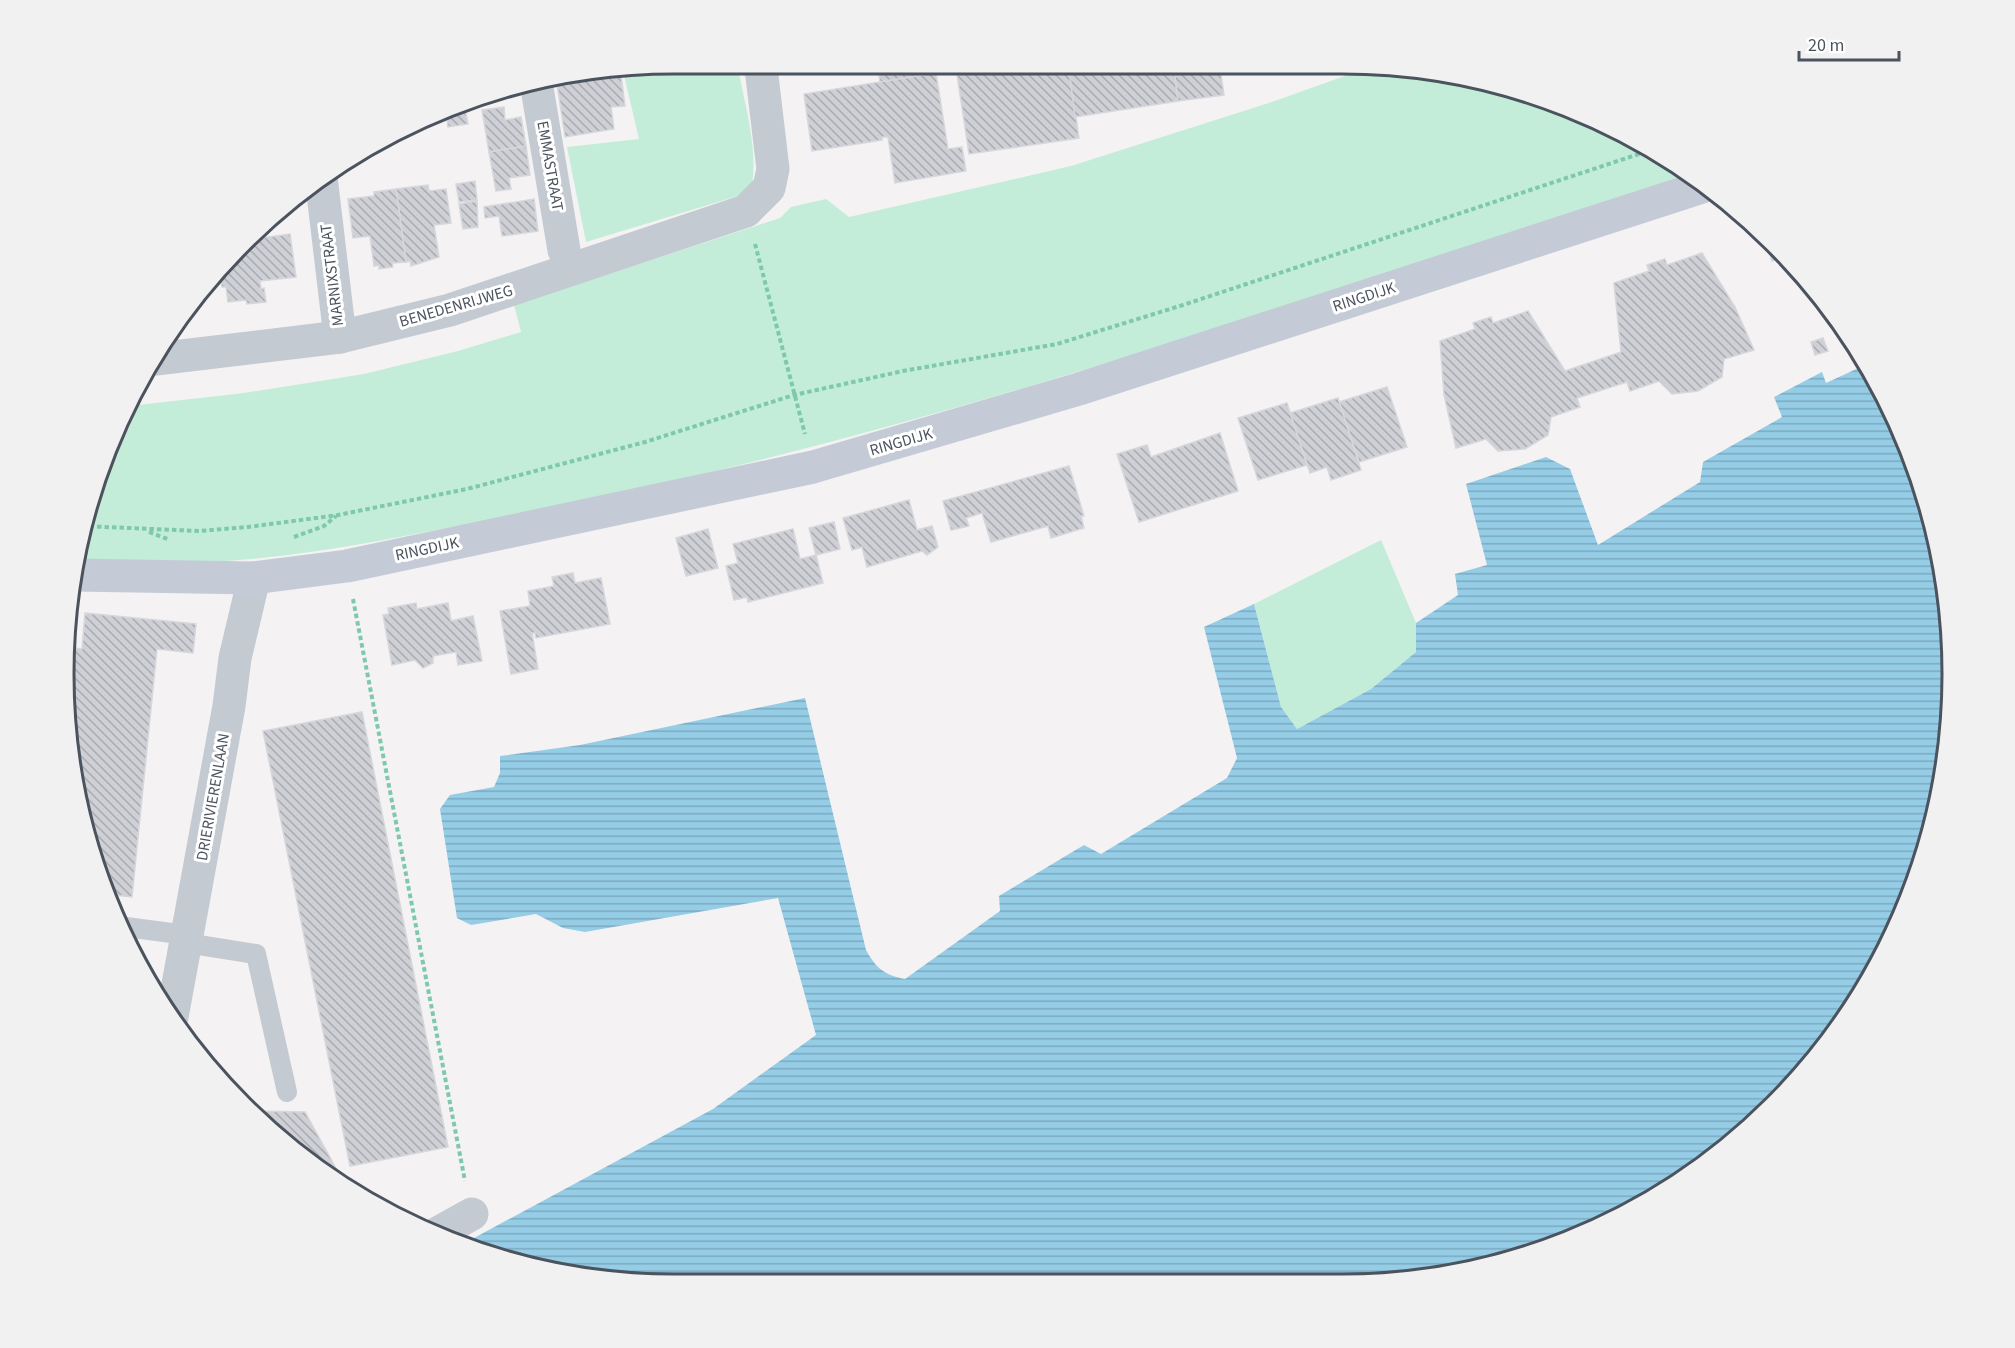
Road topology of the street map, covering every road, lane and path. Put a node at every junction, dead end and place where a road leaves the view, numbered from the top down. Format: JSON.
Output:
{"nodes":[{"id":1,"x":762,"y":74,"type":"edge"},
{"id":2,"x":537,"y":90,"type":"edge"},
{"id":3,"x":1640,"y":154,"type":"edge"},
{"id":4,"x":322,"y":188,"type":"edge"},
{"id":5,"x":1695,"y":189,"type":"edge"},
{"id":6,"x":746,"y":211,"type":"junction"},
{"id":7,"x":564,"y":250,"type":"dead end"},
{"id":8,"x":340,"y":337,"type":"junction"},
{"id":9,"x":164,"y":358,"type":"edge"},
{"id":10,"x":795,"y":395,"type":"junction"},
{"id":11,"x":804,"y":431,"type":"dead end"},
{"id":12,"x":92,"y":526,"type":"edge"},
{"id":13,"x":347,"y":566,"type":"junction"},
{"id":14,"x":82,"y":575,"type":"edge"},
{"id":15,"x":254,"y":578,"type":"junction"},
{"id":16,"x":130,"y":928,"type":"edge"},
{"id":17,"x":187,"y":939,"type":"junction"},
{"id":18,"x":174,"y":1006,"type":"edge"},
{"id":19,"x":287,"y":1092,"type":"dead end"},
{"id":20,"x":472,"y":1214,"type":"joint"},
{"id":21,"x":445,"y":1229,"type":"edge"}],
"edges":[{"from":1,"to":6,"type":"street"},
{"from":2,"to":7,"type":"street","name":"EMMASTRAAT"},
{"from":3,"to":10,"type":"path"},
{"from":4,"to":8,"type":"street","name":"MARNIXSTRAAT"},
{"from":5,"to":13,"type":"street","name":"RINGDIJK"},
{"from":6,"to":8,"type":"street","name":"BENEDENRIJWEG"},
{"from":6,"to":10,"type":"path"},
{"from":8,"to":9,"type":"street","name":"BENEDENRIJWEG"},
{"from":10,"to":11,"type":"path"},
{"from":10,"to":12,"type":"path"},
{"from":13,"to":15,"type":"street","name":"RINGDIJK"},
{"from":13,"to":20,"type":"path"},
{"from":14,"to":15,"type":"street","name":"RINGDIJK"},
{"from":15,"to":17,"type":"street","name":"DRIERIVIERENLAAN"},
{"from":16,"to":17,"type":"lane"},
{"from":17,"to":18,"type":"street","name":"DRIERIVIERENLAAN"},
{"from":17,"to":19,"type":"lane"},
{"from":20,"to":21,"type":"street"}]}
